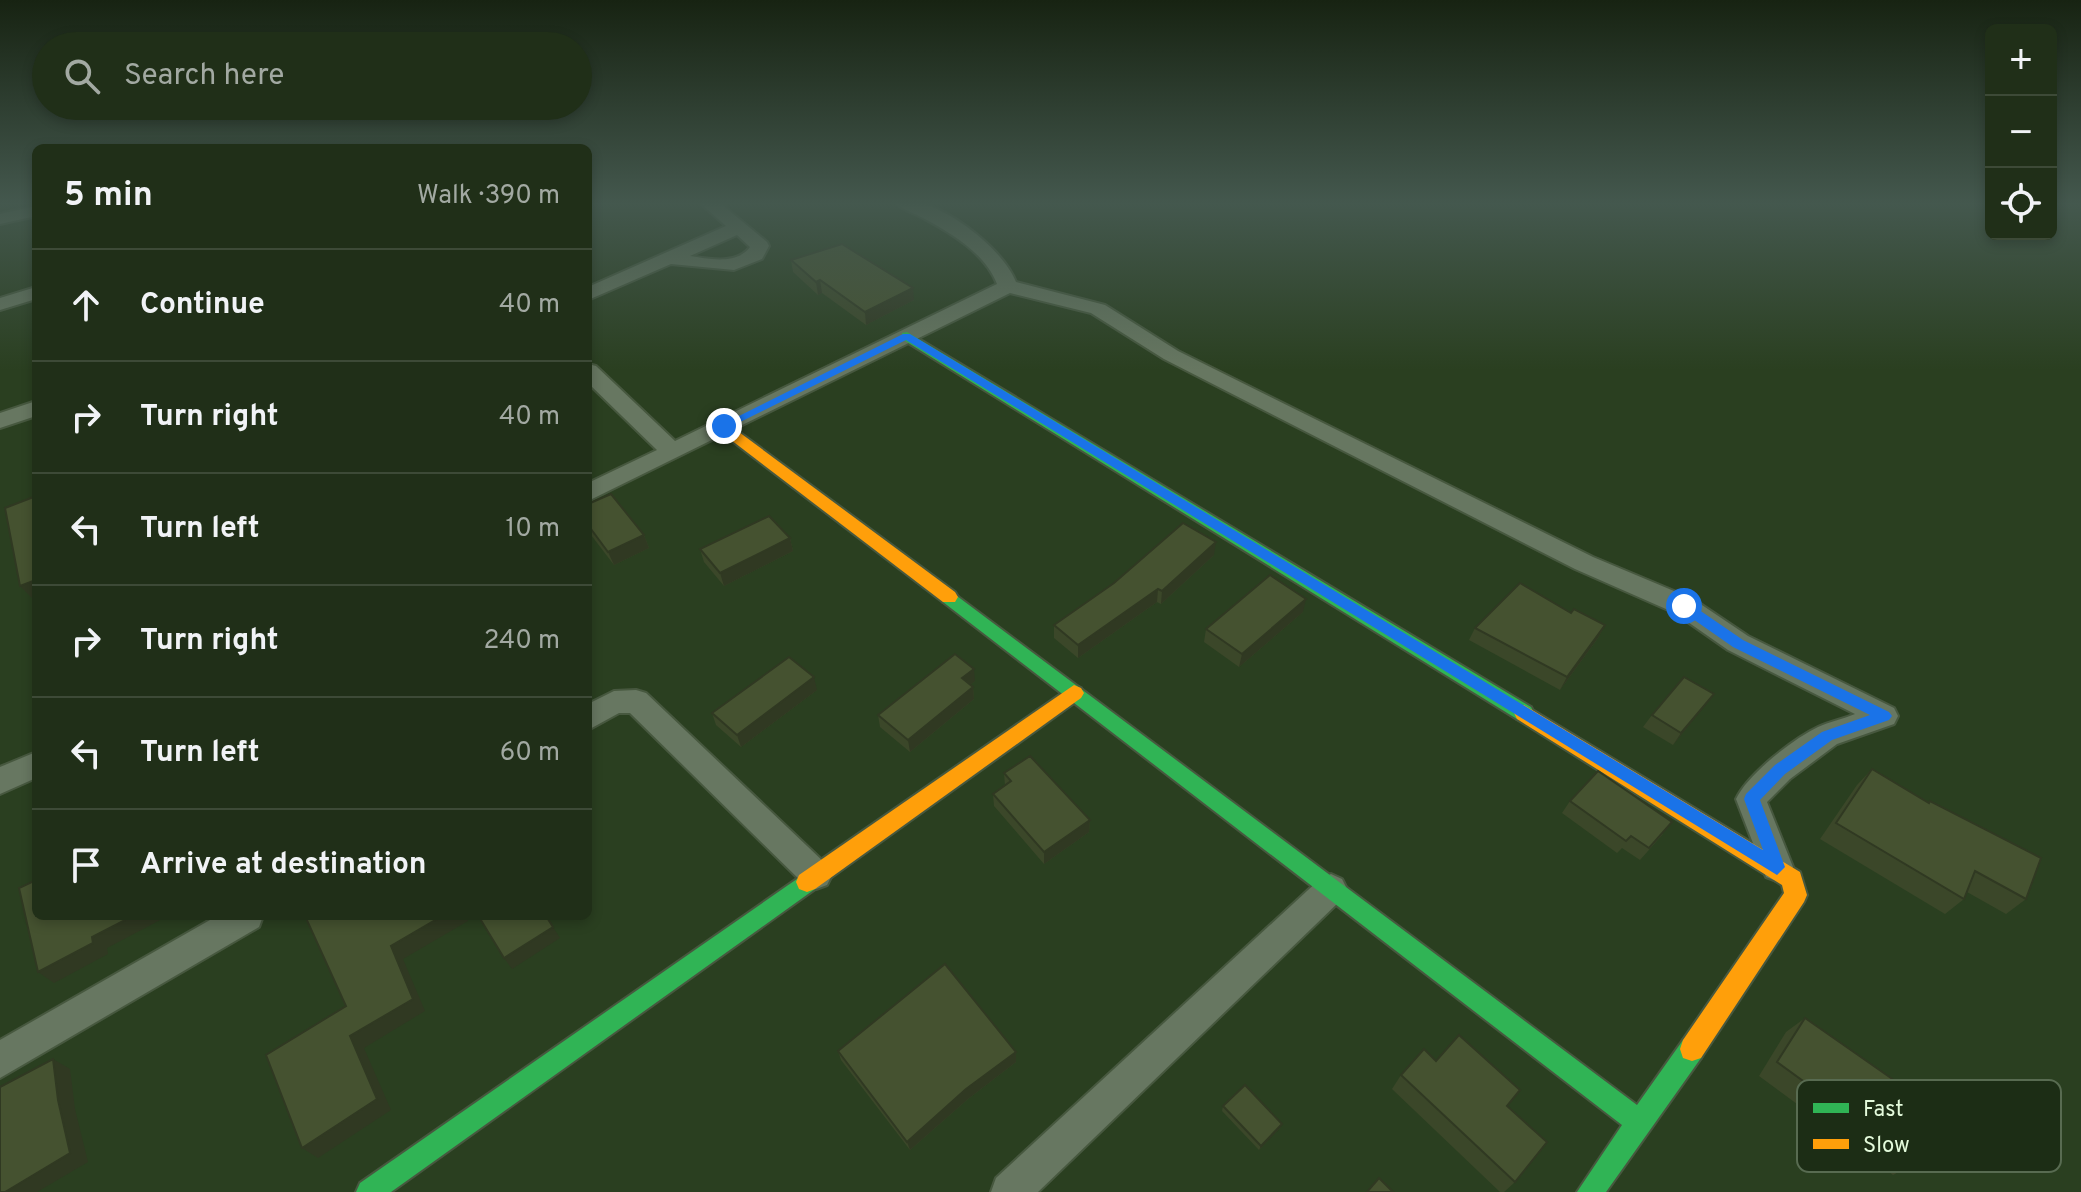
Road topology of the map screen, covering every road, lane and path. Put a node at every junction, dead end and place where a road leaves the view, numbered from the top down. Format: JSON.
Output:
{"nodes":[{"id":1,"x":668,"y":259,"type":"edge"},
{"id":2,"x":675,"y":259,"type":"edge"},
{"id":3,"x":752,"y":259,"type":"edge"},
{"id":4,"x":990,"y":259,"type":"edge"},
{"id":5,"x":1008,"y":286,"type":"junction"},
{"id":6,"x":592,"y":292,"type":"edge"},
{"id":7,"x":32,"y":294,"type":"edge"},
{"id":8,"x":0,"y":304,"type":"edge"},
{"id":9,"x":907,"y":336,"type":"junction"},
{"id":10,"x":592,"y":375,"type":"edge"},
{"id":11,"x":32,"y":409,"type":"edge"},
{"id":12,"x":0,"y":421,"type":"edge"},
{"id":13,"x":724,"y":426,"type":"junction"},
{"id":14,"x":672,"y":451,"type":"junction"},
{"id":15,"x":592,"y":491,"type":"edge"},
{"id":16,"x":1074,"y":693,"type":"junction"},
{"id":17,"x":592,"y":716,"type":"edge"},
{"id":18,"x":32,"y":766,"type":"edge"},
{"id":19,"x":0,"y":781,"type":"edge"},
{"id":20,"x":1777,"y":867,"type":"junction"},
{"id":21,"x":816,"y":875,"type":"junction"},
{"id":22,"x":1331,"y":889,"type":"junction"},
{"id":23,"x":240,"y":920,"type":"edge"},
{"id":24,"x":0,"y":1060,"type":"edge"},
{"id":25,"x":1641,"y":1124,"type":"junction"},
{"id":26,"x":369,"y":1192,"type":"edge"},
{"id":27,"x":1010,"y":1192,"type":"edge"},
{"id":28,"x":1590,"y":1192,"type":"edge"}],
"edges":[{"from":1,"to":6,"type":"street"},
{"from":2,"to":3,"type":"street"},
{"from":4,"to":5,"type":"street"},
{"from":5,"to":9,"type":"street"},
{"from":5,"to":20,"type":"street"},
{"from":7,"to":8,"type":"street"},
{"from":9,"to":13,"type":"street"},
{"from":9,"to":20,"type":"street"},
{"from":10,"to":14,"type":"street"},
{"from":11,"to":12,"type":"street"},
{"from":13,"to":14,"type":"street"},
{"from":13,"to":16,"type":"street"},
{"from":14,"to":15,"type":"street"},
{"from":16,"to":21,"type":"street"},
{"from":16,"to":22,"type":"street"},
{"from":17,"to":21,"type":"street"},
{"from":18,"to":19,"type":"street"},
{"from":20,"to":25,"type":"street"},
{"from":21,"to":26,"type":"street"},
{"from":22,"to":25,"type":"street"},
{"from":22,"to":27,"type":"street"},
{"from":23,"to":24,"type":"street"},
{"from":25,"to":28,"type":"street"}]}
